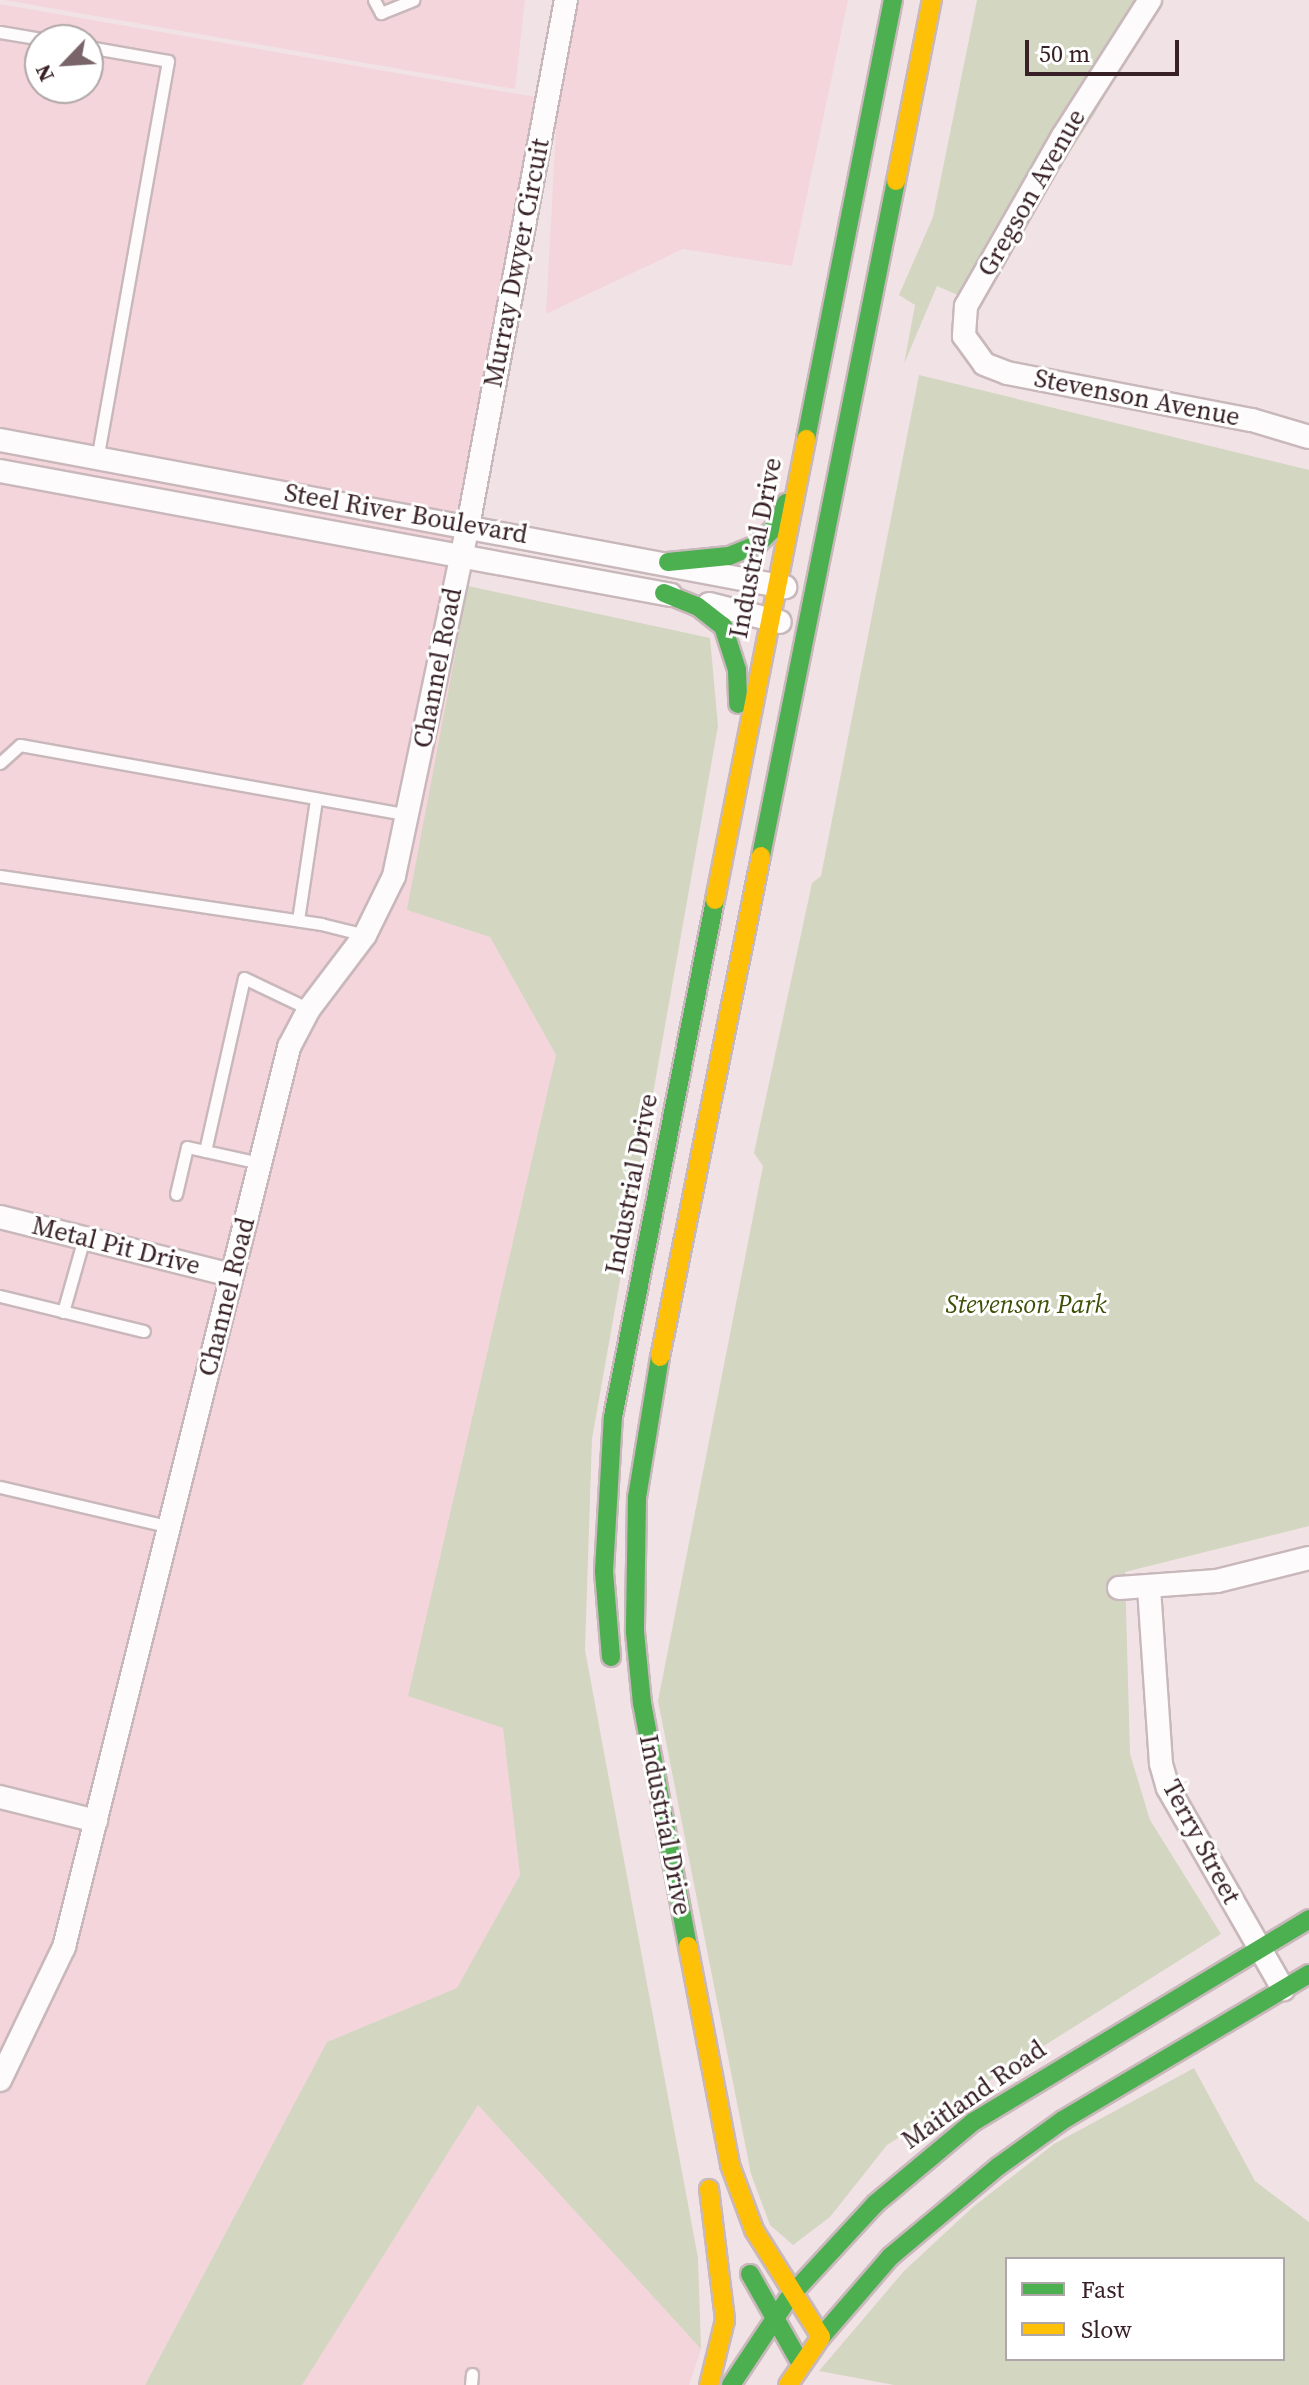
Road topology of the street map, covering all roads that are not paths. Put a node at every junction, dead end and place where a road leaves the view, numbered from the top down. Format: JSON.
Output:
{"nodes":[{"id":1,"x":374,"y":0,"type":"edge"},
{"id":2,"x":413,"y":0,"type":"edge"},
{"id":3,"x":566,"y":0,"type":"edge"},
{"id":4,"x":893,"y":0,"type":"edge"},
{"id":5,"x":932,"y":0,"type":"edge"},
{"id":6,"x":1150,"y":0,"type":"edge"},
{"id":7,"x":0,"y":32,"type":"edge"},
{"id":8,"x":24,"y":36,"type":"edge"},
{"id":9,"x":104,"y":50,"type":"edge"},
{"id":10,"x":970,"y":351,"type":"joint"},
{"id":11,"x":1309,"y":437,"type":"edge"},
{"id":12,"x":0,"y":440,"type":"edge"},
{"id":13,"x":97,"y":458,"type":"junction"},
{"id":14,"x":0,"y":471,"type":"edge"},
{"id":15,"x":797,"y":476,"type":"junction"},
{"id":16,"x":468,"y":526,"type":"junction"},
{"id":17,"x":461,"y":554,"type":"junction"},
{"id":18,"x":668,"y":562,"type":"junction"},
{"id":19,"x":774,"y":585,"type":"junction"},
{"id":20,"x":664,"y":593,"type":"junction"},
{"id":21,"x":811,"y":593,"type":"junction"},
{"id":22,"x":767,"y":619,"type":"junction"},
{"id":23,"x":804,"y":628,"type":"junction"},
{"id":24,"x":0,"y":763,"type":"edge"},
{"id":25,"x":316,"y":800,"type":"junction"},
{"id":26,"x":409,"y":815,"type":"junction"},
{"id":27,"x":729,"y":831,"type":"junction"},
{"id":28,"x":0,"y":876,"type":"edge"},
{"id":29,"x":298,"y":920,"type":"junction"},
{"id":30,"x":365,"y":935,"type":"junction"},
{"id":31,"x":309,"y":1009,"type":"junction"},
{"id":32,"x":205,"y":1151,"type":"junction"},
{"id":33,"x":260,"y":1163,"type":"junction"},
{"id":34,"x":176,"y":1194,"type":"dead end"},
{"id":35,"x":0,"y":1217,"type":"edge"},
{"id":36,"x":84,"y":1238,"type":"junction"},
{"id":37,"x":231,"y":1275,"type":"junction"},
{"id":38,"x":0,"y":1296,"type":"edge"},
{"id":39,"x":63,"y":1312,"type":"junction"},
{"id":40,"x":144,"y":1331,"type":"dead end"},
{"id":41,"x":0,"y":1487,"type":"edge"},
{"id":42,"x":171,"y":1527,"type":"junction"},
{"id":43,"x":1309,"y":1558,"type":"edge"},
{"id":44,"x":1119,"y":1588,"type":"dead end"},
{"id":45,"x":1149,"y":1588,"type":"junction"},
{"id":46,"x":613,"y":1676,"type":"dead end"},
{"id":47,"x":0,"y":1797,"type":"edge"},
{"id":48,"x":96,"y":1821,"type":"junction"},
{"id":49,"x":1309,"y":1919,"type":"edge"},
{"id":50,"x":1259,"y":1948,"type":"junction"},
{"id":51,"x":1309,"y":1974,"type":"edge"},
{"id":52,"x":1283,"y":1989,"type":"junction"},
{"id":53,"x":0,"y":2080,"type":"edge"},
{"id":54,"x":793,"y":2293,"type":"junction"},
{"id":55,"x":775,"y":2317,"type":"junction"},
{"id":56,"x":821,"y":2337,"type":"junction"},
{"id":57,"x":801,"y":2364,"type":"junction"},
{"id":58,"x":709,"y":2385,"type":"edge"},
{"id":59,"x":731,"y":2385,"type":"edge"},
{"id":60,"x":788,"y":2385,"type":"edge"}],
"edges":[{"from":1,"to":2,"type":"lane"},
{"from":3,"to":16,"type":"street","name":"Murray Dwyer Circuit"},
{"from":4,"to":15,"type":"main road","name":"Industrial Drive"},
{"from":5,"to":21,"type":"main road","name":"Industrial Drive"},
{"from":6,"to":10,"type":"street","name":"Gregson Avenue"},
{"from":7,"to":8,"type":"lane"},
{"from":9,"to":13,"type":"lane"},
{"from":10,"to":11,"type":"street","name":"Stevenson Avenue"},
{"from":12,"to":13,"type":"street","name":"Steel River Boulevard"},
{"from":13,"to":16,"type":"street","name":"Steel River Boulevard"},
{"from":14,"to":17,"type":"street","name":"Steel River Boulevard"},
{"from":15,"to":18,"type":"main road"},
{"from":15,"to":19,"type":"main road","name":"Industrial Drive"},
{"from":16,"to":17,"type":"street","name":"Channel Road"},
{"from":16,"to":18,"type":"street","name":"Steel River Boulevard"},
{"from":17,"to":20,"type":"street","name":"Steel River Boulevard"},
{"from":17,"to":26,"type":"street","name":"Channel Road"},
{"from":18,"to":19,"type":"street","name":"Steel River Boulevard"},
{"from":19,"to":21,"type":"street","name":"Steel River Boulevard"},
{"from":19,"to":22,"type":"main road","name":"Industrial Drive"},
{"from":20,"to":22,"type":"street","name":"Steel River Boulevard"},
{"from":20,"to":27,"type":"main road"},
{"from":21,"to":23,"type":"main road","name":"Industrial Drive"},
{"from":22,"to":23,"type":"street","name":"Steel River Boulevard"},
{"from":22,"to":27,"type":"main road","name":"Industrial Drive"},
{"from":23,"to":54,"type":"main road","name":"Industrial Drive"},
{"from":24,"to":25,"type":"lane"},
{"from":25,"to":26,"type":"lane"},
{"from":25,"to":29,"type":"lane"},
{"from":26,"to":30,"type":"street","name":"Channel Road"},
{"from":27,"to":46,"type":"main road","name":"Industrial Drive"},
{"from":28,"to":29,"type":"lane"},
{"from":29,"to":30,"type":"lane"},
{"from":30,"to":31,"type":"street","name":"Channel Road"},
{"from":31,"to":32,"type":"lane"},
{"from":31,"to":33,"type":"street","name":"Channel Road"},
{"from":32,"to":33,"type":"lane"},
{"from":32,"to":34,"type":"lane"},
{"from":33,"to":37,"type":"street","name":"Channel Road"},
{"from":35,"to":36,"type":"street","name":"Metal Pit Drive"},
{"from":36,"to":37,"type":"street","name":"Metal Pit Drive"},
{"from":36,"to":39,"type":"lane"},
{"from":37,"to":42,"type":"street","name":"Channel Road"},
{"from":38,"to":39,"type":"lane"},
{"from":39,"to":40,"type":"lane"},
{"from":41,"to":42,"type":"lane"},
{"from":42,"to":48,"type":"street","name":"Channel Road"},
{"from":43,"to":45,"type":"street"},
{"from":44,"to":45,"type":"street"},
{"from":45,"to":50,"type":"street","name":"Terry Street"},
{"from":47,"to":48,"type":"street"},
{"from":48,"to":53,"type":"street","name":"Channel Road"},
{"from":49,"to":50,"type":"main road","name":"Maitland Road"},
{"from":50,"to":52,"type":"street","name":"Terry Street"},
{"from":50,"to":54,"type":"main road","name":"Maitland Road"},
{"from":51,"to":52,"type":"main road"},
{"from":52,"to":56,"type":"main road"},
{"from":54,"to":55,"type":"main road","name":"Maitland Road"},
{"from":54,"to":56,"type":"main road","name":"Industrial Drive"},
{"from":55,"to":57,"type":"main road"},
{"from":55,"to":58,"type":"main road"},
{"from":55,"to":59,"type":"main road","name":"Maitland Road"},
{"from":56,"to":57,"type":"main road"},
{"from":57,"to":60,"type":"main road"}]}
